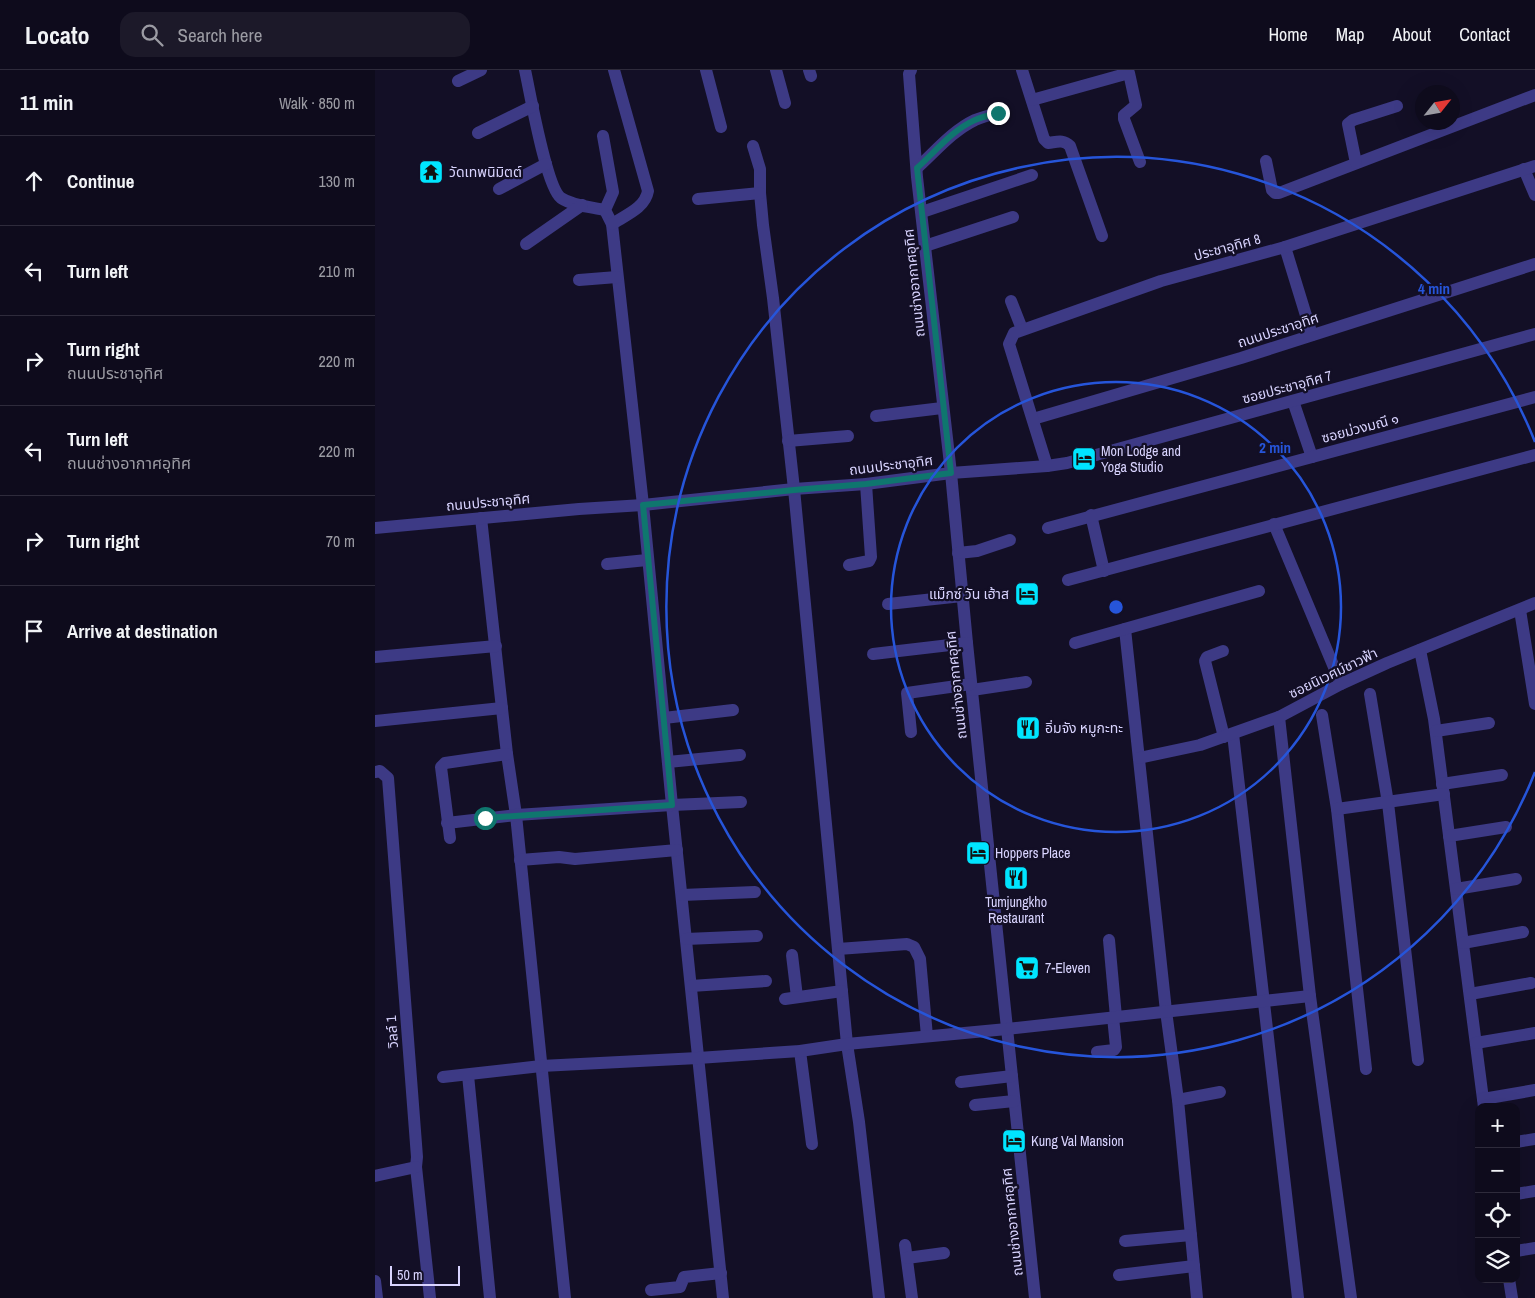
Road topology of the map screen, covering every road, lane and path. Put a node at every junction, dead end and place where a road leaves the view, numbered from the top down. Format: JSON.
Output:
{"nodes":[{"id":1,"x":481,"y":70,"type":"edge"},
{"id":2,"x":525,"y":70,"type":"edge"},
{"id":3,"x":614,"y":70,"type":"edge"},
{"id":4,"x":706,"y":70,"type":"edge"},
{"id":5,"x":776,"y":70,"type":"edge"},
{"id":6,"x":911,"y":70,"type":"edge"},
{"id":7,"x":1022,"y":70,"type":"edge"},
{"id":8,"x":1134,"y":72,"type":"edge"},
{"id":9,"x":458,"y":81,"type":"dead end"},
{"id":10,"x":1535,"y":95,"type":"edge"},
{"id":11,"x":1032,"y":100,"type":"junction"},
{"id":12,"x":785,"y":103,"type":"dead end"},
{"id":13,"x":533,"y":106,"type":"junction"},
{"id":14,"x":1397,"y":106,"type":"dead end"},
{"id":15,"x":998,"y":113,"type":"dead end"},
{"id":16,"x":721,"y":127,"type":"dead end"},
{"id":17,"x":478,"y":133,"type":"dead end"},
{"id":18,"x":603,"y":136,"type":"dead end"},
{"id":19,"x":753,"y":146,"type":"dead end"},
{"id":20,"x":1266,"y":161,"type":"dead end"},
{"id":21,"x":1140,"y":162,"type":"dead end"},
{"id":22,"x":1356,"y":163,"type":"junction"},
{"id":23,"x":545,"y":164,"type":"junction"},
{"id":24,"x":1530,"y":167,"type":"edge"},
{"id":25,"x":917,"y":168,"type":"junction"},
{"id":26,"x":1031,"y":175,"type":"dead end"},
{"id":27,"x":499,"y":189,"type":"dead end"},
{"id":28,"x":760,"y":193,"type":"junction"},
{"id":29,"x":1535,"y":195,"type":"edge"},
{"id":30,"x":698,"y":199,"type":"dead end"},
{"id":31,"x":582,"y":205,"type":"junction"},
{"id":32,"x":605,"y":210,"type":"junction"},
{"id":33,"x":922,"y":212,"type":"junction"},
{"id":34,"x":1013,"y":217,"type":"dead end"},
{"id":35,"x":612,"y":224,"type":"junction"},
{"id":36,"x":1102,"y":236,"type":"dead end"},
{"id":37,"x":526,"y":244,"type":"dead end"},
{"id":38,"x":925,"y":246,"type":"junction"},
{"id":39,"x":1285,"y":247,"type":"junction"},
{"id":40,"x":1535,"y":264,"type":"edge"},
{"id":41,"x":617,"y":277,"type":"junction"},
{"id":42,"x":579,"y":280,"type":"dead end"},
{"id":43,"x":1011,"y":301,"type":"dead end"},
{"id":44,"x":1022,"y":329,"type":"junction"},
{"id":45,"x":1535,"y":334,"type":"edge"},
{"id":46,"x":1312,"y":335,"type":"junction"},
{"id":47,"x":1535,"y":396,"type":"edge"},
{"id":48,"x":1293,"y":401,"type":"junction"},
{"id":49,"x":942,"y":408,"type":"junction"},
{"id":50,"x":876,"y":416,"type":"dead end"},
{"id":51,"x":1033,"y":419,"type":"junction"},
{"id":52,"x":848,"y":436,"type":"dead end"},
{"id":53,"x":788,"y":441,"type":"junction"},
{"id":54,"x":1535,"y":455,"type":"edge"},
{"id":55,"x":1312,"y":457,"type":"junction"},
{"id":56,"x":1047,"y":466,"type":"junction"},
{"id":57,"x":951,"y":473,"type":"junction"},
{"id":58,"x":866,"y":484,"type":"junction"},
{"id":59,"x":794,"y":490,"type":"junction"},
{"id":60,"x":643,"y":505,"type":"junction"},
{"id":61,"x":1091,"y":515,"type":"junction"},
{"id":62,"x":481,"y":518,"type":"junction"},
{"id":63,"x":1274,"y":524,"type":"junction"},
{"id":64,"x":375,"y":528,"type":"edge"},
{"id":65,"x":1048,"y":528,"type":"dead end"},
{"id":66,"x":1010,"y":540,"type":"dead end"},
{"id":67,"x":958,"y":553,"type":"junction"},
{"id":68,"x":647,"y":560,"type":"junction"},
{"id":69,"x":607,"y":564,"type":"dead end"},
{"id":70,"x":849,"y":564,"type":"dead end"},
{"id":71,"x":1104,"y":571,"type":"junction"},
{"id":72,"x":1068,"y":580,"type":"dead end"},
{"id":73,"x":1259,"y":591,"type":"dead end"},
{"id":74,"x":962,"y":596,"type":"junction"},
{"id":75,"x":1535,"y":603,"type":"edge"},
{"id":76,"x":888,"y":604,"type":"dead end"},
{"id":77,"x":1520,"y":610,"type":"junction"},
{"id":78,"x":1125,"y":629,"type":"junction"},
{"id":79,"x":967,"y":643,"type":"junction"},
{"id":80,"x":1075,"y":644,"type":"dead end"},
{"id":81,"x":496,"y":646,"type":"junction"},
{"id":82,"x":1420,"y":650,"type":"junction"},
{"id":83,"x":1223,"y":651,"type":"dead end"},
{"id":84,"x":873,"y":654,"type":"dead end"},
{"id":85,"x":375,"y":657,"type":"edge"},
{"id":86,"x":1026,"y":682,"type":"dead end"},
{"id":87,"x":1341,"y":684,"type":"junction"},
{"id":88,"x":971,"y":687,"type":"junction"},
{"id":89,"x":1370,"y":694,"type":"dead end"},
{"id":90,"x":1535,"y":704,"type":"edge"},
{"id":91,"x":503,"y":708,"type":"junction"},
{"id":92,"x":733,"y":710,"type":"dead end"},
{"id":93,"x":1322,"y":715,"type":"dead end"},
{"id":94,"x":1279,"y":717,"type":"junction"},
{"id":95,"x":663,"y":718,"type":"junction"},
{"id":96,"x":375,"y":721,"type":"edge"},
{"id":97,"x":1489,"y":722,"type":"dead end"},
{"id":98,"x":1435,"y":731,"type":"junction"},
{"id":99,"x":911,"y":732,"type":"dead end"},
{"id":100,"x":1229,"y":736,"type":"junction"},
{"id":101,"x":507,"y":754,"type":"junction"},
{"id":102,"x":740,"y":755,"type":"dead end"},
{"id":103,"x":1139,"y":758,"type":"junction"},
{"id":104,"x":668,"y":762,"type":"junction"},
{"id":105,"x":375,"y":772,"type":"edge"},
{"id":106,"x":1502,"y":774,"type":"dead end"},
{"id":107,"x":1443,"y":789,"type":"junction"},
{"id":108,"x":741,"y":802,"type":"dead end"},
{"id":109,"x":1388,"y":802,"type":"junction"},
{"id":110,"x":672,"y":805,"type":"junction"},
{"id":111,"x":1337,"y":809,"type":"junction"},
{"id":112,"x":516,"y":816,"type":"junction"},
{"id":113,"x":447,"y":823,"type":"junction"},
{"id":114,"x":1506,"y":827,"type":"dead end"},
{"id":115,"x":1449,"y":836,"type":"junction"},
{"id":116,"x":449,"y":838,"type":"dead end"},
{"id":117,"x":677,"y":850,"type":"junction"},
{"id":118,"x":520,"y":860,"type":"junction"},
{"id":119,"x":1516,"y":879,"type":"dead end"},
{"id":120,"x":1456,"y":889,"type":"junction"},
{"id":121,"x":755,"y":892,"type":"dead end"},
{"id":122,"x":682,"y":895,"type":"junction"},
{"id":123,"x":1523,"y":932,"type":"dead end"},
{"id":124,"x":757,"y":936,"type":"dead end"},
{"id":125,"x":686,"y":939,"type":"junction"},
{"id":126,"x":1109,"y":940,"type":"dead end"},
{"id":127,"x":1463,"y":943,"type":"junction"},
{"id":128,"x":838,"y":949,"type":"junction"},
{"id":129,"x":792,"y":955,"type":"dead end"},
{"id":130,"x":766,"y":982,"type":"dead end"},
{"id":131,"x":1531,"y":983,"type":"dead end"},
{"id":132,"x":691,"y":986,"type":"junction"},
{"id":133,"x":842,"y":991,"type":"junction"},
{"id":134,"x":1470,"y":994,"type":"junction"},
{"id":135,"x":1310,"y":996,"type":"junction"},
{"id":136,"x":1264,"y":1001,"type":"junction"},
{"id":137,"x":1166,"y":1012,"type":"junction"},
{"id":138,"x":1114,"y":1017,"type":"junction"},
{"id":139,"x":1007,"y":1029,"type":"junction"},
{"id":140,"x":1535,"y":1033,"type":"edge"},
{"id":141,"x":927,"y":1036,"type":"junction"},
{"id":142,"x":1476,"y":1043,"type":"junction"},
{"id":143,"x":847,"y":1044,"type":"junction"},
{"id":144,"x":800,"y":1051,"type":"junction"},
{"id":145,"x":1097,"y":1052,"type":"dead end"},
{"id":146,"x":698,"y":1058,"type":"junction"},
{"id":147,"x":1418,"y":1060,"type":"dead end"},
{"id":148,"x":541,"y":1066,"type":"junction"},
{"id":149,"x":1366,"y":1068,"type":"dead end"},
{"id":150,"x":468,"y":1075,"type":"junction"},
{"id":151,"x":1012,"y":1076,"type":"junction"},
{"id":152,"x":443,"y":1077,"type":"dead end"},
{"id":153,"x":961,"y":1082,"type":"dead end"},
{"id":154,"x":1535,"y":1090,"type":"edge"},
{"id":155,"x":1220,"y":1092,"type":"dead end"},
{"id":156,"x":1178,"y":1100,"type":"junction"},
{"id":157,"x":1014,"y":1101,"type":"junction"},
{"id":158,"x":1484,"y":1103,"type":"edge"},
{"id":159,"x":975,"y":1105,"type":"dead end"},
{"id":160,"x":1535,"y":1139,"type":"edge"},
{"id":161,"x":1520,"y":1141,"type":"edge"},
{"id":162,"x":812,"y":1144,"type":"dead end"},
{"id":163,"x":417,"y":1167,"type":"junction"},
{"id":164,"x":375,"y":1176,"type":"edge"},
{"id":165,"x":1535,"y":1191,"type":"edge"},
{"id":166,"x":1520,"y":1193,"type":"edge"},
{"id":167,"x":1191,"y":1235,"type":"junction"},
{"id":168,"x":1125,"y":1241,"type":"dead end"},
{"id":169,"x":1535,"y":1248,"type":"edge"},
{"id":170,"x":1520,"y":1250,"type":"edge"},
{"id":171,"x":944,"y":1253,"type":"dead end"},
{"id":172,"x":1194,"y":1266,"type":"junction"},
{"id":173,"x":721,"y":1273,"type":"junction"},
{"id":174,"x":1119,"y":1275,"type":"dead end"},
{"id":175,"x":375,"y":1281,"type":"edge"},
{"id":176,"x":1510,"y":1283,"type":"edge"},
{"id":177,"x":651,"y":1290,"type":"dead end"},
{"id":178,"x":377,"y":1298,"type":"edge"},
{"id":179,"x":430,"y":1298,"type":"edge"},
{"id":180,"x":490,"y":1298,"type":"edge"},
{"id":181,"x":565,"y":1298,"type":"edge"},
{"id":182,"x":723,"y":1298,"type":"edge"},
{"id":183,"x":879,"y":1298,"type":"edge"},
{"id":184,"x":913,"y":1298,"type":"edge"},
{"id":185,"x":1035,"y":1298,"type":"edge"},
{"id":186,"x":1197,"y":1298,"type":"edge"},
{"id":187,"x":1298,"y":1298,"type":"edge"},
{"id":188,"x":1351,"y":1298,"type":"edge"},
{"id":189,"x":1512,"y":1298,"type":"edge"}],
"edges":[{"from":1,"to":9,"type":"street"},
{"from":2,"to":13,"type":"street"},
{"from":3,"to":35,"type":"street"},
{"from":4,"to":16,"type":"street"},
{"from":5,"to":12,"type":"street"},
{"from":6,"to":25,"type":"street","name":"ถนนช่างอากาศอุทิศ"},
{"from":7,"to":11,"type":"street"},
{"from":8,"to":11,"type":"street"},
{"from":8,"to":21,"type":"street"},
{"from":10,"to":22,"type":"street"},
{"from":11,"to":36,"type":"street"},
{"from":13,"to":17,"type":"street"},
{"from":13,"to":23,"type":"street"},
{"from":14,"to":22,"type":"street"},
{"from":15,"to":25,"type":"street"},
{"from":18,"to":32,"type":"street"},
{"from":19,"to":28,"type":"street"},
{"from":20,"to":22,"type":"street"},
{"from":23,"to":27,"type":"street"},
{"from":23,"to":31,"type":"street"},
{"from":24,"to":29,"type":"street"},
{"from":24,"to":39,"type":"street","name":"ประชาอุทิศ 8"},
{"from":25,"to":33,"type":"street","name":"ถนนช่างอากาศอุทิศ"},
{"from":26,"to":33,"type":"street"},
{"from":28,"to":30,"type":"street"},
{"from":28,"to":53,"type":"street"},
{"from":31,"to":32,"type":"street"},
{"from":31,"to":37,"type":"street"},
{"from":32,"to":35,"type":"street"},
{"from":33,"to":38,"type":"street","name":"ถนนช่างอากาศอุทิศ"},
{"from":34,"to":38,"type":"street"},
{"from":35,"to":41,"type":"street"},
{"from":38,"to":49,"type":"street","name":"ถนนช่างอากาศอุทิศ"},
{"from":39,"to":44,"type":"street","name":"ประชาอุทิศ 8"},
{"from":39,"to":46,"type":"street"},
{"from":40,"to":46,"type":"street","name":"ถนนประชาอุทิศ"},
{"from":41,"to":42,"type":"street"},
{"from":41,"to":60,"type":"street"},
{"from":43,"to":44,"type":"street"},
{"from":44,"to":51,"type":"street"},
{"from":45,"to":48,"type":"street","name":"ซอยประชาอุทิศ 7"},
{"from":46,"to":51,"type":"street","name":"ถนนประชาอุทิศ"},
{"from":47,"to":55,"type":"street","name":"ซอยม่วงมณี ๑"},
{"from":48,"to":55,"type":"street"},
{"from":48,"to":56,"type":"street","name":"ซอยประชาอุทิศ 7"},
{"from":49,"to":50,"type":"street"},
{"from":49,"to":57,"type":"street","name":"ถนนช่างอากาศอุทิศ"},
{"from":51,"to":56,"type":"street"},
{"from":52,"to":53,"type":"street"},
{"from":53,"to":59,"type":"street"},
{"from":54,"to":63,"type":"street"},
{"from":55,"to":61,"type":"street","name":"ซอยม่วงมณี ๑"},
{"from":56,"to":57,"type":"street","name":"ถนนประชาอุทิศ"},
{"from":57,"to":58,"type":"street","name":"ถนนประชาอุทิศ"},
{"from":57,"to":67,"type":"street","name":"ถนนช่างอากาศอุทิศ"},
{"from":58,"to":59,"type":"street","name":"ถนนประชาอุทิศ"},
{"from":58,"to":70,"type":"street"},
{"from":59,"to":60,"type":"street","name":"ถนนประชาอุทิศ"},
{"from":59,"to":128,"type":"street"},
{"from":60,"to":62,"type":"street","name":"ถนนประชาอุทิศ"},
{"from":60,"to":68,"type":"street"},
{"from":61,"to":65,"type":"street","name":"ซอยม่วงมณี ๑"},
{"from":61,"to":71,"type":"street"},
{"from":62,"to":64,"type":"street","name":"ถนนประชาอุทิศ"},
{"from":62,"to":81,"type":"street"},
{"from":63,"to":71,"type":"street"},
{"from":63,"to":87,"type":"street"},
{"from":66,"to":67,"type":"street"},
{"from":67,"to":74,"type":"street","name":"ถนนช่างอากาศอุทิศ"},
{"from":68,"to":69,"type":"street"},
{"from":68,"to":95,"type":"street"},
{"from":71,"to":72,"type":"street"},
{"from":73,"to":78,"type":"street"},
{"from":74,"to":76,"type":"street"},
{"from":74,"to":79,"type":"street","name":"ถนนช่างอากาศอุทิศ"},
{"from":75,"to":77,"type":"street","name":"ซอยนิเวศม์ชาวฟ้า"},
{"from":77,"to":82,"type":"street","name":"ซอยนิเวศม์ชาวฟ้า"},
{"from":77,"to":90,"type":"street"},
{"from":78,"to":80,"type":"street"},
{"from":78,"to":103,"type":"street"},
{"from":79,"to":84,"type":"street"},
{"from":79,"to":88,"type":"street","name":"ถนนช่างอากาศอุทิศ"},
{"from":81,"to":85,"type":"street"},
{"from":81,"to":91,"type":"street"},
{"from":82,"to":87,"type":"street","name":"ซอยนิเวศม์ชาวฟ้า"},
{"from":82,"to":98,"type":"street"},
{"from":83,"to":100,"type":"street"},
{"from":86,"to":88,"type":"street"},
{"from":87,"to":94,"type":"street","name":"ซอยนิเวศม์ชาวฟ้า"},
{"from":88,"to":99,"type":"street"},
{"from":88,"to":139,"type":"street","name":"ถนนช่างอากาศอุทิศ"},
{"from":89,"to":109,"type":"street"},
{"from":91,"to":96,"type":"street"},
{"from":91,"to":101,"type":"street"},
{"from":92,"to":95,"type":"street"},
{"from":93,"to":111,"type":"street"},
{"from":94,"to":100,"type":"street","name":"ซอยนิเวศม์ชาวฟ้า"},
{"from":94,"to":135,"type":"street"},
{"from":95,"to":104,"type":"street"},
{"from":97,"to":98,"type":"street"},
{"from":98,"to":107,"type":"street"},
{"from":100,"to":103,"type":"street","name":"ซอยนิเวศม์ชาวฟ้า"},
{"from":100,"to":136,"type":"street"},
{"from":101,"to":112,"type":"street"},
{"from":101,"to":113,"type":"street"},
{"from":102,"to":104,"type":"street"},
{"from":103,"to":137,"type":"street"},
{"from":104,"to":110,"type":"street"},
{"from":105,"to":163,"type":"street","name":"วิลล์ 1"},
{"from":106,"to":107,"type":"street"},
{"from":107,"to":109,"type":"street"},
{"from":107,"to":115,"type":"street"},
{"from":108,"to":110,"type":"street"},
{"from":109,"to":111,"type":"street"},
{"from":109,"to":147,"type":"street"},
{"from":110,"to":112,"type":"street"},
{"from":110,"to":117,"type":"street"},
{"from":111,"to":149,"type":"street"},
{"from":112,"to":113,"type":"street"},
{"from":112,"to":118,"type":"street"},
{"from":113,"to":116,"type":"street"},
{"from":114,"to":115,"type":"street"},
{"from":115,"to":120,"type":"street"},
{"from":117,"to":118,"type":"street"},
{"from":117,"to":122,"type":"street"},
{"from":118,"to":148,"type":"street"},
{"from":119,"to":120,"type":"street"},
{"from":120,"to":127,"type":"street"},
{"from":121,"to":122,"type":"street"},
{"from":122,"to":125,"type":"street"},
{"from":123,"to":127,"type":"street"},
{"from":124,"to":125,"type":"street"},
{"from":125,"to":132,"type":"street"},
{"from":126,"to":138,"type":"street"},
{"from":127,"to":134,"type":"street"},
{"from":128,"to":133,"type":"street"},
{"from":128,"to":141,"type":"street"},
{"from":129,"to":133,"type":"street"},
{"from":130,"to":132,"type":"street"},
{"from":131,"to":134,"type":"street"},
{"from":132,"to":146,"type":"street"},
{"from":133,"to":143,"type":"street"},
{"from":134,"to":142,"type":"street"},
{"from":135,"to":136,"type":"street"},
{"from":135,"to":188,"type":"street"},
{"from":136,"to":137,"type":"street"},
{"from":136,"to":187,"type":"street"},
{"from":137,"to":138,"type":"street"},
{"from":137,"to":156,"type":"street"},
{"from":138,"to":139,"type":"street"},
{"from":138,"to":145,"type":"street"},
{"from":139,"to":141,"type":"street"},
{"from":139,"to":151,"type":"street","name":"ถนนช่างอากาศอุทิศ"},
{"from":140,"to":142,"type":"street"},
{"from":141,"to":143,"type":"street"},
{"from":142,"to":158,"type":"street"},
{"from":143,"to":144,"type":"street"},
{"from":143,"to":183,"type":"street"},
{"from":144,"to":146,"type":"street"},
{"from":144,"to":162,"type":"street"},
{"from":146,"to":148,"type":"street"},
{"from":146,"to":173,"type":"street"},
{"from":148,"to":150,"type":"street"},
{"from":148,"to":181,"type":"street"},
{"from":150,"to":152,"type":"street"},
{"from":150,"to":180,"type":"street"},
{"from":151,"to":153,"type":"street"},
{"from":151,"to":157,"type":"street","name":"ถนนช่างอากาศอุทิศ"},
{"from":154,"to":158,"type":"street"},
{"from":155,"to":156,"type":"street"},
{"from":156,"to":167,"type":"street"},
{"from":157,"to":159,"type":"street"},
{"from":157,"to":185,"type":"street","name":"ถนนช่างอากาศอุทิศ"},
{"from":160,"to":161,"type":"street"},
{"from":163,"to":164,"type":"street"},
{"from":163,"to":179,"type":"street","name":"วิลล์ 1"},
{"from":165,"to":166,"type":"street"},
{"from":167,"to":168,"type":"street"},
{"from":167,"to":172,"type":"street"},
{"from":169,"to":170,"type":"street"},
{"from":171,"to":184,"type":"street"},
{"from":172,"to":174,"type":"street"},
{"from":172,"to":186,"type":"street"},
{"from":173,"to":177,"type":"street"},
{"from":173,"to":182,"type":"street"},
{"from":175,"to":178,"type":"street"},
{"from":176,"to":189,"type":"street"}]}
